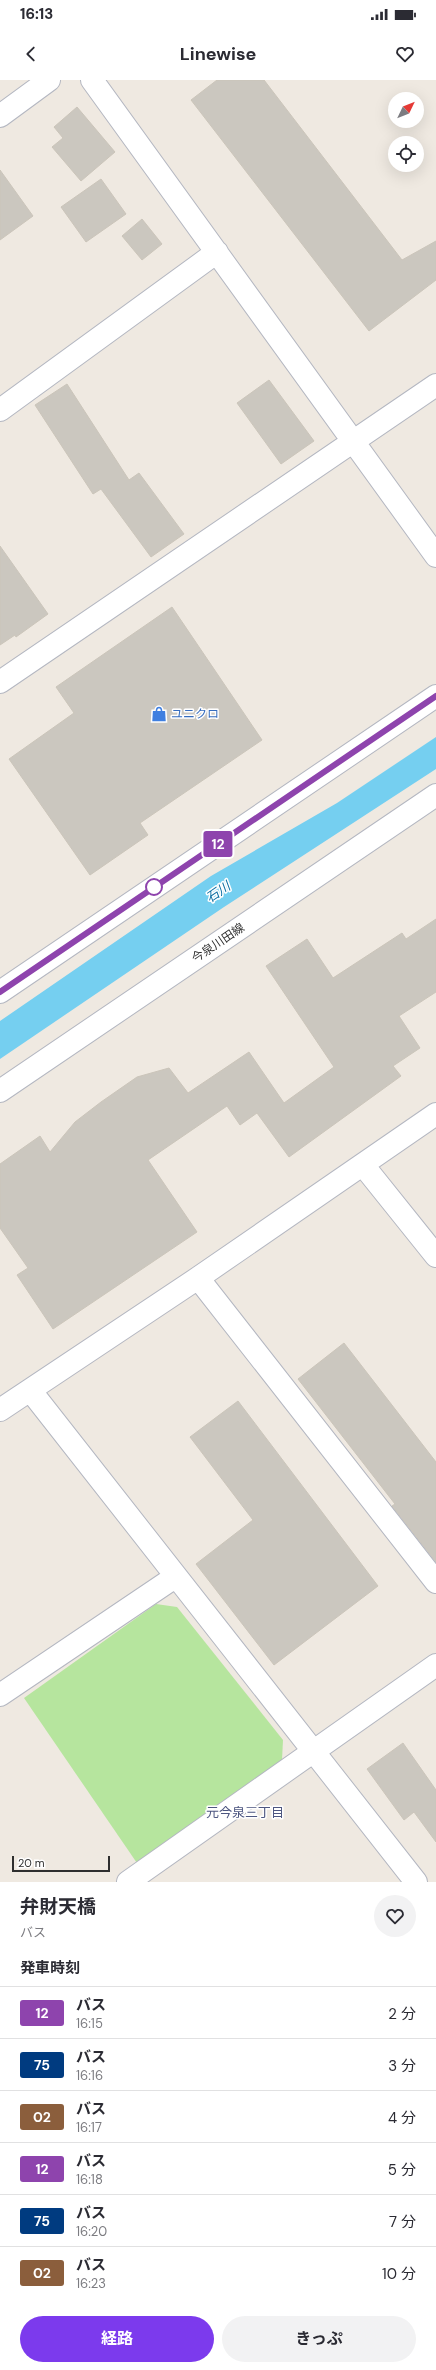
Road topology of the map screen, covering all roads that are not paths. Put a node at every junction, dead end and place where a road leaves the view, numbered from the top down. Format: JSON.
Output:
{"nodes":[{"id":1,"x":49,"y":80,"type":"edge"},
{"id":2,"x":92,"y":80,"type":"edge"},
{"id":3,"x":0,"y":116,"type":"edge"},
{"id":4,"x":217,"y":252,"type":"junction"},
{"id":5,"x":436,"y":385,"type":"edge"},
{"id":6,"x":0,"y":410,"type":"edge"},
{"id":7,"x":353,"y":442,"type":"junction"},
{"id":8,"x":436,"y":556,"type":"edge"},
{"id":9,"x":0,"y":682,"type":"edge"},
{"id":10,"x":436,"y":696,"type":"edge"},
{"id":11,"x":436,"y":795,"type":"edge"},
{"id":12,"x":0,"y":992,"type":"edge"},
{"id":13,"x":0,"y":1091,"type":"edge"},
{"id":14,"x":436,"y":1114,"type":"edge"},
{"id":15,"x":363,"y":1165,"type":"junction"},
{"id":16,"x":436,"y":1256,"type":"edge"},
{"id":17,"x":198,"y":1278,"type":"junction"},
{"id":18,"x":30,"y":1390,"type":"junction"},
{"id":19,"x":0,"y":1410,"type":"edge"},
{"id":20,"x":175,"y":1577,"type":"junction"},
{"id":21,"x":436,"y":1582,"type":"edge"},
{"id":22,"x":436,"y":1666,"type":"edge"},
{"id":23,"x":0,"y":1695,"type":"edge"},
{"id":24,"x":314,"y":1752,"type":"junction"},
{"id":25,"x":128,"y":1882,"type":"edge"},
{"id":26,"x":416,"y":1882,"type":"edge"}],
"edges":[{"from":1,"to":3,"type":"street"},
{"from":2,"to":4,"type":"street"},
{"from":4,"to":6,"type":"street"},
{"from":4,"to":7,"type":"street"},
{"from":5,"to":7,"type":"street"},
{"from":7,"to":8,"type":"street"},
{"from":7,"to":9,"type":"street"},
{"from":10,"to":12,"type":"street"},
{"from":11,"to":13,"type":"street","name":"今泉川田線"},
{"from":14,"to":15,"type":"street"},
{"from":15,"to":16,"type":"street"},
{"from":15,"to":17,"type":"street"},
{"from":17,"to":18,"type":"street"},
{"from":17,"to":21,"type":"street"},
{"from":18,"to":19,"type":"street"},
{"from":18,"to":20,"type":"street"},
{"from":20,"to":23,"type":"street"},
{"from":20,"to":24,"type":"street"},
{"from":22,"to":24,"type":"street"},
{"from":24,"to":25,"type":"street"},
{"from":24,"to":26,"type":"street"}]}
